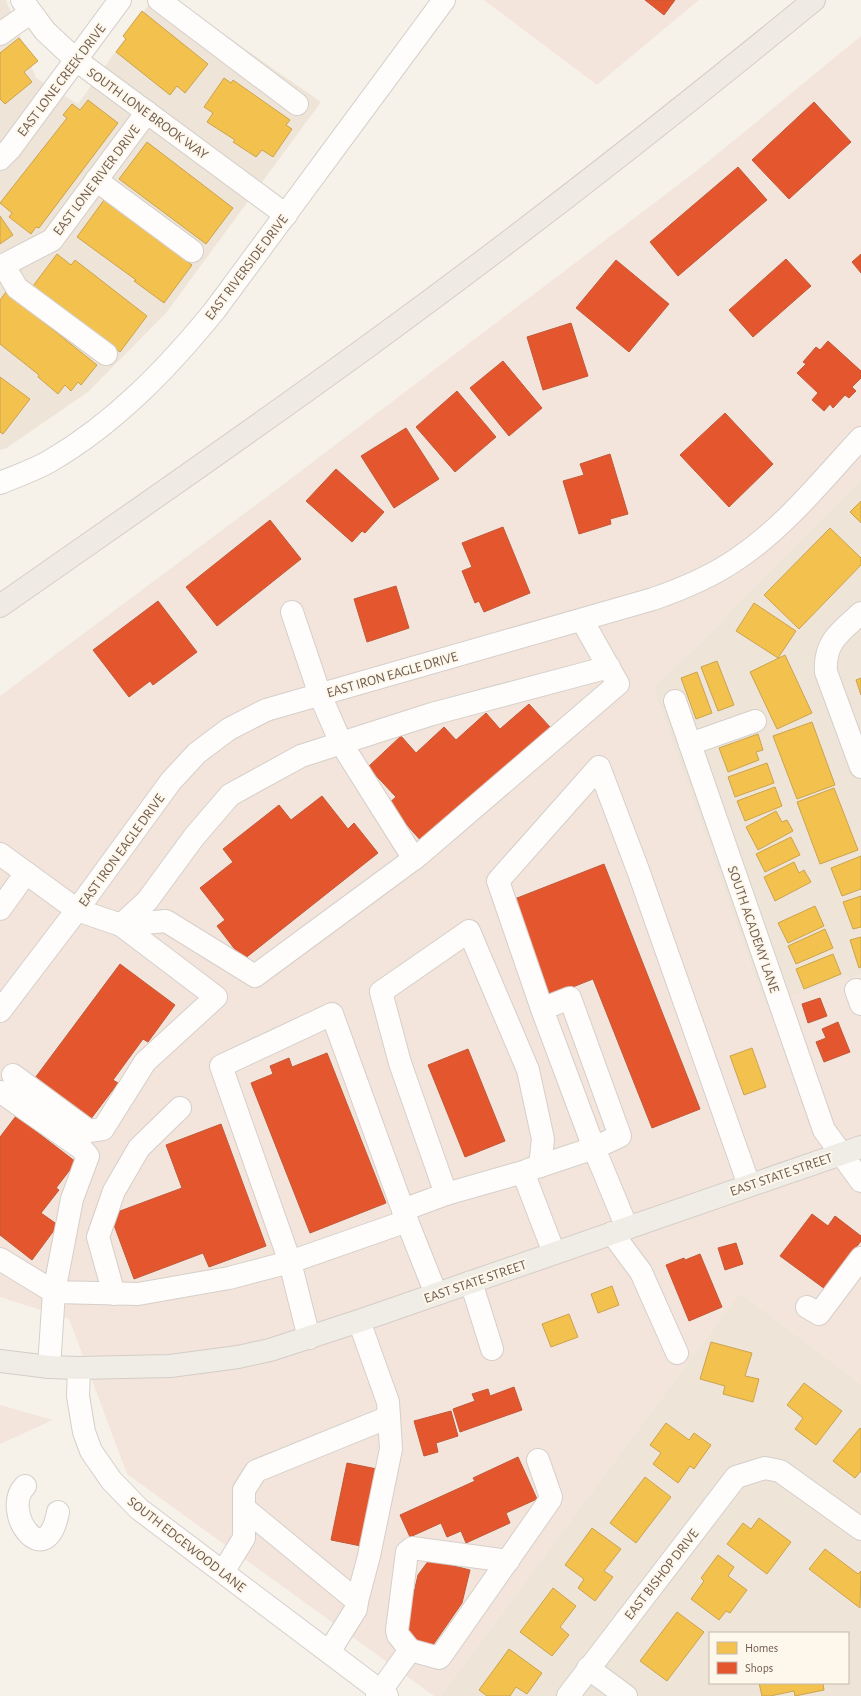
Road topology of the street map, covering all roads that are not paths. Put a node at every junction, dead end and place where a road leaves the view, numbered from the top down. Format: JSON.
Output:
{"nodes":[{"id":1,"x":120,"y":0,"type":"edge"},
{"id":2,"x":159,"y":0,"type":"edge"},
{"id":3,"x":444,"y":0,"type":"edge"},
{"id":4,"x":814,"y":0,"type":"edge"},
{"id":5,"x":26,"y":6,"type":"edge"},
{"id":6,"x":0,"y":34,"type":"edge"},
{"id":7,"x":76,"y":60,"type":"junction"},
{"id":8,"x":297,"y":104,"type":"dead end"},
{"id":9,"x":147,"y":112,"type":"junction"},
{"id":10,"x":0,"y":158,"type":"edge"},
{"id":11,"x":96,"y":180,"type":"junction"},
{"id":12,"x":286,"y":215,"type":"junction"},
{"id":13,"x":192,"y":251,"type":"dead end"},
{"id":14,"x":2,"y":266,"type":"edge"},
{"id":15,"x":106,"y":354,"type":"dead end"},
{"id":16,"x":861,"y":438,"type":"edge"},
{"id":17,"x":0,"y":483,"type":"edge"},
{"id":18,"x":0,"y":606,"type":"edge"},
{"id":19,"x":292,"y":612,"type":"dead end"},
{"id":20,"x":861,"y":613,"type":"edge"},
{"id":21,"x":582,"y":620,"type":"junction"},
{"id":22,"x":609,"y":667,"type":"junction"},
{"id":23,"x":320,"y":695,"type":"junction"},
{"id":24,"x":675,"y":701,"type":"dead end"},
{"id":25,"x":755,"y":721,"type":"dead end"},
{"id":26,"x":341,"y":743,"type":"junction"},
{"id":27,"x":690,"y":744,"type":"junction"},
{"id":28,"x":861,"y":767,"type":"edge"},
{"id":29,"x":0,"y":854,"type":"edge"},
{"id":30,"x":414,"y":859,"type":"junction"},
{"id":31,"x":26,"y":873,"type":"junction"},
{"id":32,"x":0,"y":909,"type":"edge"},
{"id":33,"x":77,"y":910,"type":"junction"},
{"id":34,"x":121,"y":925,"type":"junction"},
{"id":35,"x":542,"y":1009,"type":"junction"},
{"id":36,"x":0,"y":1011,"type":"edge"},
{"id":37,"x":13,"y":1075,"type":"dead end"},
{"id":38,"x":0,"y":1093,"type":"edge"},
{"id":39,"x":180,"y":1108,"type":"dead end"},
{"id":40,"x":594,"y":1148,"type":"junction"},
{"id":41,"x":851,"y":1150,"type":"edge"},
{"id":42,"x":532,"y":1169,"type":"junction"},
{"id":43,"x":861,"y":1181,"type":"edge"},
{"id":44,"x":750,"y":1185,"type":"junction"},
{"id":45,"x":446,"y":1194,"type":"junction"},
{"id":46,"x":405,"y":1216,"type":"junction"},
{"id":47,"x":620,"y":1231,"type":"junction"},
{"id":48,"x":554,"y":1254,"type":"junction"},
{"id":49,"x":861,"y":1258,"type":"edge"},
{"id":50,"x":0,"y":1259,"type":"edge"},
{"id":51,"x":290,"y":1262,"type":"junction"},
{"id":52,"x":471,"y":1282,"type":"junction"},
{"id":53,"x":54,"y":1292,"type":"junction"},
{"id":54,"x":114,"y":1294,"type":"junction"},
{"id":55,"x":436,"y":1294,"type":"junction"},
{"id":56,"x":808,"y":1307,"type":"dead end"},
{"id":57,"x":359,"y":1321,"type":"junction"},
{"id":58,"x":309,"y":1338,"type":"junction"},
{"id":59,"x":492,"y":1349,"type":"dead end"},
{"id":60,"x":677,"y":1353,"type":"dead end"},
{"id":61,"x":0,"y":1361,"type":"edge"},
{"id":62,"x":49,"y":1367,"type":"junction"},
{"id":63,"x":79,"y":1368,"type":"junction"},
{"id":64,"x":390,"y":1417,"type":"junction"},
{"id":65,"x":538,"y":1460,"type":"dead end"},
{"id":66,"x":25,"y":1486,"type":"dead end"},
{"id":67,"x":244,"y":1508,"type":"junction"},
{"id":68,"x":58,"y":1512,"type":"dead end"},
{"id":69,"x":861,"y":1529,"type":"edge"},
{"id":70,"x":508,"y":1561,"type":"junction"},
{"id":71,"x":223,"y":1572,"type":"junction"},
{"id":72,"x":356,"y":1601,"type":"junction"},
{"id":73,"x":410,"y":1650,"type":"junction"},
{"id":74,"x":329,"y":1652,"type":"junction"},
{"id":75,"x":588,"y":1668,"type":"junction"},
{"id":76,"x":382,"y":1694,"type":"edge"},
{"id":77,"x":568,"y":1696,"type":"edge"},
{"id":78,"x":626,"y":1696,"type":"edge"}],
"edges":[{"from":1,"to":7,"type":"street","name":"EAST LONE CREEK DRIVE"},
{"from":2,"to":8,"type":"street"},
{"from":3,"to":12,"type":"street","name":"EAST RIVERSIDE DRIVE"},
{"from":4,"to":18,"type":"highway"},
{"from":5,"to":6,"type":"street"},
{"from":5,"to":7,"type":"street","name":"SOUTH LONE BROOK WAY"},
{"from":7,"to":9,"type":"street","name":"SOUTH LONE BROOK WAY"},
{"from":7,"to":10,"type":"street","name":"EAST LONE CREEK DRIVE"},
{"from":9,"to":11,"type":"street","name":"EAST LONE RIVER DRIVE"},
{"from":9,"to":12,"type":"street","name":"SOUTH LONE BROOK WAY"},
{"from":11,"to":13,"type":"street"},
{"from":11,"to":14,"type":"street","name":"EAST LONE RIVER DRIVE"},
{"from":12,"to":17,"type":"street","name":"EAST RIVERSIDE DRIVE"},
{"from":14,"to":15,"type":"street"},
{"from":16,"to":21,"type":"street","name":"EAST IRON EAGLE DRIVE"},
{"from":19,"to":23,"type":"street"},
{"from":20,"to":28,"type":"street"},
{"from":21,"to":22,"type":"street"},
{"from":21,"to":23,"type":"street","name":"EAST IRON EAGLE DRIVE"},
{"from":22,"to":26,"type":"street"},
{"from":22,"to":30,"type":"street"},
{"from":23,"to":26,"type":"street"},
{"from":23,"to":33,"type":"street","name":"EAST IRON EAGLE DRIVE"},
{"from":24,"to":27,"type":"street","name":"SOUTH ACADEMY LANE"},
{"from":25,"to":27,"type":"street"},
{"from":26,"to":30,"type":"street"},
{"from":26,"to":34,"type":"street"},
{"from":27,"to":41,"type":"street","name":"SOUTH ACADEMY LANE"},
{"from":29,"to":31,"type":"street"},
{"from":30,"to":34,"type":"street"},
{"from":31,"to":32,"type":"street"},
{"from":31,"to":33,"type":"street"},
{"from":33,"to":34,"type":"street"},
{"from":33,"to":36,"type":"street","name":"EAST IRON EAGLE DRIVE"},
{"from":34,"to":37,"type":"street"},
{"from":35,"to":40,"type":"street"},
{"from":35,"to":40,"type":"street"},
{"from":35,"to":44,"type":"street"},
{"from":38,"to":53,"type":"street"},
{"from":39,"to":54,"type":"street"},
{"from":40,"to":42,"type":"street"},
{"from":40,"to":47,"type":"street"},
{"from":41,"to":43,"type":"street","name":"SOUTH ACADEMY LANE"},
{"from":41,"to":44,"type":"main road","name":"EAST STATE STREET"},
{"from":42,"to":45,"type":"street"},
{"from":42,"to":45,"type":"street"},
{"from":42,"to":48,"type":"street"},
{"from":44,"to":47,"type":"main road","name":"EAST STATE STREET"},
{"from":45,"to":46,"type":"street"},
{"from":46,"to":51,"type":"street"},
{"from":46,"to":51,"type":"street"},
{"from":46,"to":55,"type":"street"},
{"from":47,"to":48,"type":"main road","name":"EAST STATE STREET"},
{"from":47,"to":60,"type":"street"},
{"from":48,"to":52,"type":"main road","name":"EAST STATE STREET"},
{"from":49,"to":56,"type":"street"},
{"from":50,"to":53,"type":"street"},
{"from":51,"to":54,"type":"street"},
{"from":51,"to":58,"type":"street"},
{"from":52,"to":55,"type":"main road","name":"EAST STATE STREET"},
{"from":52,"to":59,"type":"street"},
{"from":53,"to":54,"type":"street"},
{"from":53,"to":62,"type":"street"},
{"from":55,"to":57,"type":"main road","name":"EAST STATE STREET"},
{"from":57,"to":58,"type":"main road","name":"EAST STATE STREET"},
{"from":57,"to":64,"type":"street"},
{"from":58,"to":63,"type":"main road","name":"EAST STATE STREET"},
{"from":61,"to":62,"type":"main road"},
{"from":62,"to":63,"type":"main road"},
{"from":63,"to":71,"type":"street","name":"SOUTH EDGEWOOD LANE"},
{"from":64,"to":67,"type":"street"},
{"from":64,"to":72,"type":"street"},
{"from":65,"to":70,"type":"street"},
{"from":66,"to":68,"type":"street"},
{"from":67,"to":71,"type":"street"},
{"from":67,"to":72,"type":"street"},
{"from":69,"to":75,"type":"street","name":"EAST BISHOP DRIVE"},
{"from":70,"to":73,"type":"street"},
{"from":70,"to":73,"type":"street"},
{"from":71,"to":74,"type":"street","name":"SOUTH EDGEWOOD LANE"},
{"from":72,"to":74,"type":"street"},
{"from":73,"to":76,"type":"street"},
{"from":74,"to":76,"type":"street","name":"SOUTH EDGEWOOD LANE"},
{"from":75,"to":77,"type":"street","name":"EAST BISHOP DRIVE"},
{"from":75,"to":78,"type":"street"}]}
